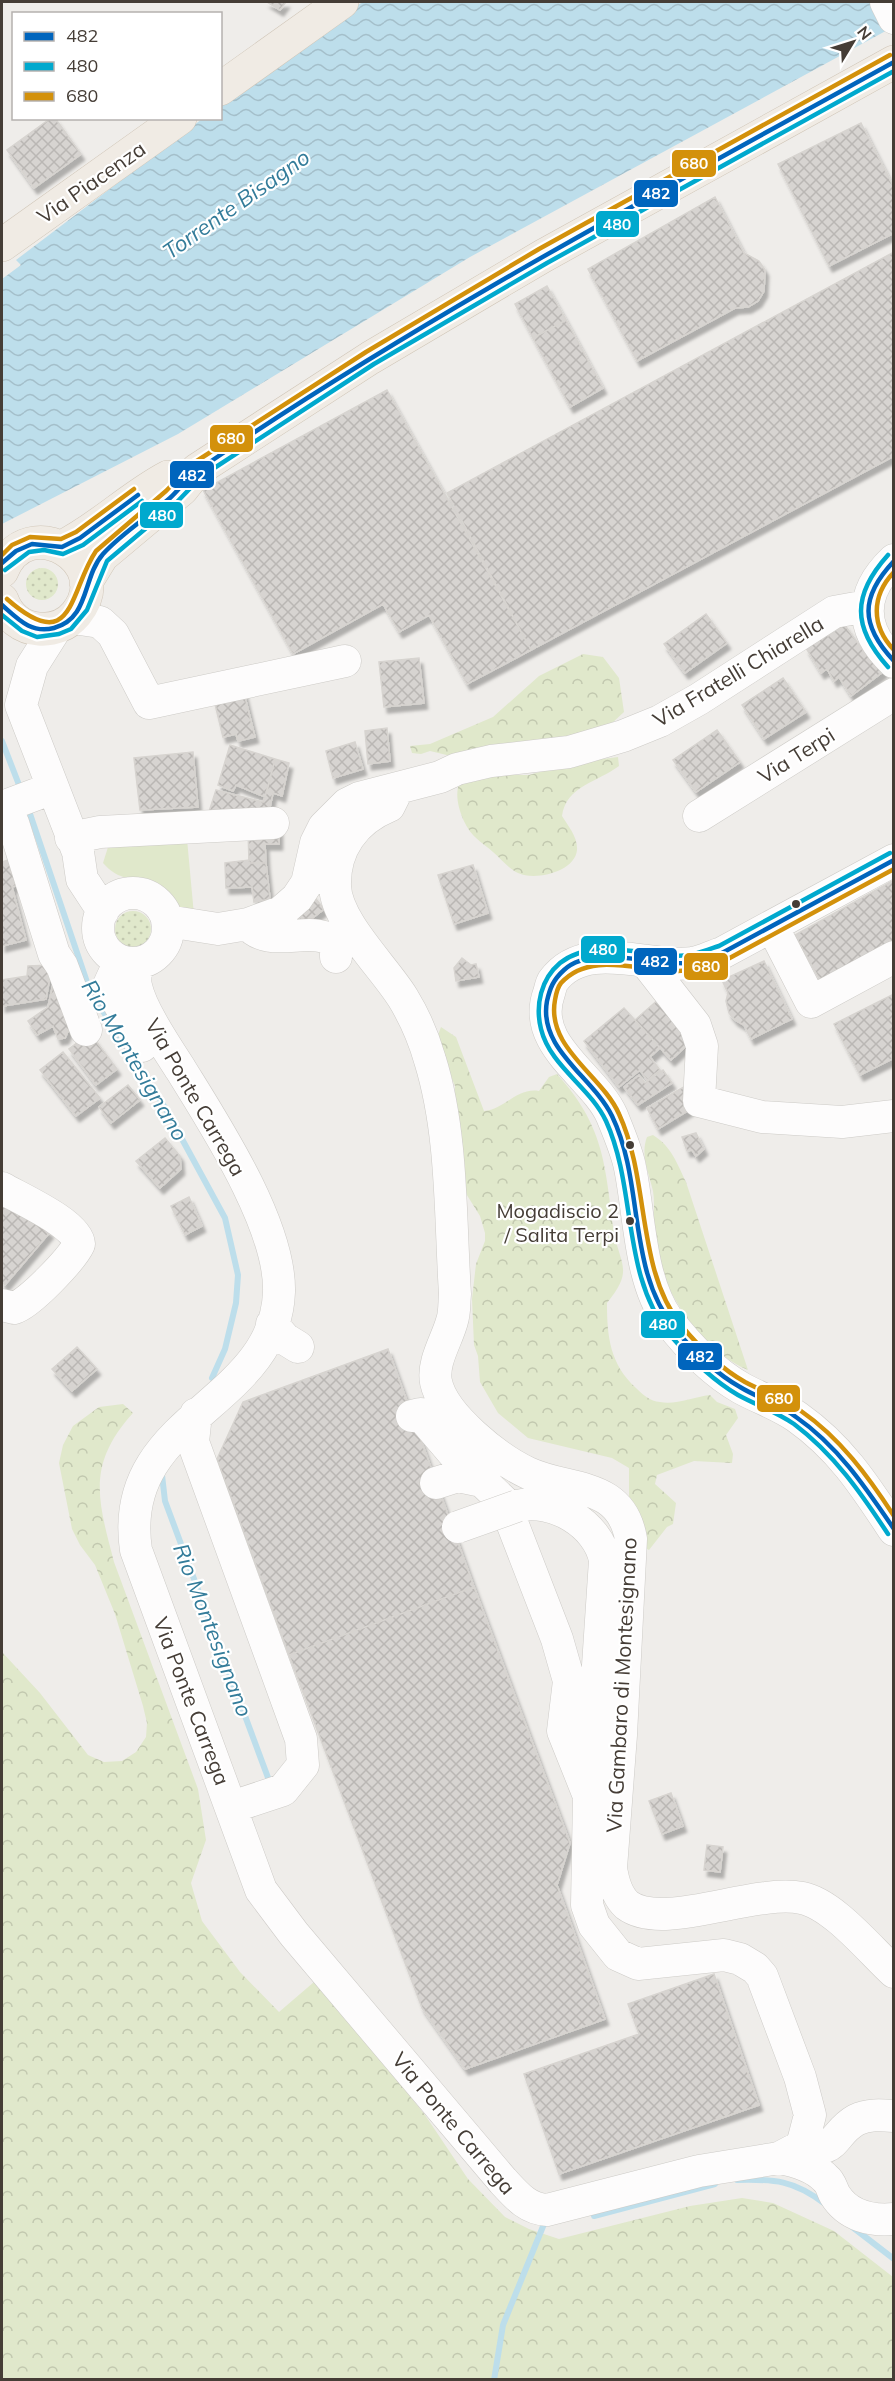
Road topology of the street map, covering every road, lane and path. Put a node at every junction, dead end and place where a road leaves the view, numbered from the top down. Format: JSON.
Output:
{"nodes":[{"id":1,"x":342,"y":2,"type":"edge"},
{"id":2,"x":886,"y":2,"type":"edge"},
{"id":3,"x":894,"y":18,"type":"edge"},
{"id":4,"x":894,"y":62,"type":"edge"},
{"id":5,"x":222,"y":88,"type":"edge"},
{"id":6,"x":177,"y":120,"type":"edge"},
{"id":7,"x":2,"y":245,"type":"edge"},
{"id":8,"x":197,"y":470,"type":"junction"},
{"id":9,"x":62,"y":547,"type":"junction"},
{"id":10,"x":894,"y":560,"type":"edge"},
{"id":11,"x":3,"y":565,"type":"edge"},
{"id":12,"x":867,"y":606,"type":"junction"},
{"id":13,"x":47,"y":610,"type":"edge"},
{"id":14,"x":345,"y":661,"type":"dead end"},
{"id":15,"x":894,"y":662,"type":"edge"},
{"id":16,"x":894,"y":694,"type":"edge"},
{"id":17,"x":398,"y":788,"type":"junction"},
{"id":18,"x":45,"y":791,"type":"junction"},
{"id":19,"x":3,"y":811,"type":"edge"},
{"id":20,"x":699,"y":816,"type":"dead end"},
{"id":21,"x":273,"y":823,"type":"dead end"},
{"id":22,"x":75,"y":845,"type":"junction"},
{"id":23,"x":894,"y":860,"type":"edge"},
{"id":24,"x":102,"y":921,"type":"junction"},
{"id":25,"x":772,"y":926,"type":"junction"},
{"id":26,"x":233,"y":927,"type":"junction"},
{"id":27,"x":166,"y":931,"type":"junction"},
{"id":28,"x":54,"y":954,"type":"junction"},
{"id":29,"x":336,"y":957,"type":"dead end"},
{"id":30,"x":894,"y":957,"type":"edge"},
{"id":31,"x":645,"y":962,"type":"junction"},
{"id":32,"x":118,"y":975,"type":"junction"},
{"id":33,"x":894,"y":1116,"type":"edge"},
{"id":34,"x":213,"y":1158,"type":"dead end"},
{"id":35,"x":2,"y":1188,"type":"edge"},
{"id":36,"x":2,"y":1305,"type":"edge"},
{"id":37,"x":272,"y":1324,"type":"junction"},
{"id":38,"x":298,"y":1347,"type":"dead end"},
{"id":39,"x":760,"y":1398,"type":"junction"},
{"id":40,"x":196,"y":1414,"type":"junction"},
{"id":41,"x":412,"y":1416,"type":"dead end"},
{"id":42,"x":775,"y":1430,"type":"dead end"},
{"id":43,"x":482,"y":1482,"type":"junction"},
{"id":44,"x":436,"y":1483,"type":"dead end"},
{"id":45,"x":458,"y":1527,"type":"dead end"},
{"id":46,"x":894,"y":1530,"type":"edge"},
{"id":47,"x":589,"y":1796,"type":"junction"},
{"id":48,"x":232,"y":1807,"type":"junction"},
{"id":49,"x":894,"y":1972,"type":"edge"},
{"id":50,"x":894,"y":2116,"type":"edge"},
{"id":51,"x":791,"y":2150,"type":"junction"},
{"id":52,"x":894,"y":2219,"type":"edge"}],
"edges":[{"from":1,"to":5,"type":"main road"},
{"from":2,"to":3,"type":"street"},
{"from":4,"to":8,"type":"main road"},
{"from":6,"to":7,"type":"main road","name":"Via Piacenza"},
{"from":8,"to":9,"type":"main road"},
{"from":8,"to":13,"type":"main road"},
{"from":9,"to":11,"type":"main road"},
{"from":9,"to":13,"type":"main road"},
{"from":10,"to":12,"type":"street"},
{"from":12,"to":15,"type":"street"},
{"from":12,"to":17,"type":"street","name":"Via Fratelli Chiarella"},
{"from":13,"to":14,"type":"street"},
{"from":13,"to":18,"type":"street"},
{"from":16,"to":20,"type":"street","name":"Via Terpi"},
{"from":17,"to":26,"type":"street","name":"Via Fratelli Chiarella"},
{"from":17,"to":49,"type":"street","name":"Via Gambaro di Montesignano"},
{"from":18,"to":19,"type":"street"},
{"from":18,"to":22,"type":"street"},
{"from":19,"to":28,"type":"street"},
{"from":21,"to":22,"type":"street"},
{"from":22,"to":24,"type":"street"},
{"from":23,"to":25,"type":"street"},
{"from":24,"to":27,"type":"street"},
{"from":24,"to":28,"type":"street"},
{"from":24,"to":32,"type":"street"},
{"from":25,"to":30,"type":"street"},
{"from":25,"to":31,"type":"street"},
{"from":26,"to":27,"type":"street","name":"Via Fratelli Chiarella"},
{"from":26,"to":29,"type":"street"},
{"from":27,"to":32,"type":"street"},
{"from":28,"to":32,"type":"street"},
{"from":31,"to":33,"type":"street"},
{"from":31,"to":39,"type":"street"},
{"from":32,"to":34,"type":"street"},
{"from":32,"to":37,"type":"street","name":"Via Ponte Carrega"},
{"from":35,"to":36,"type":"street"},
{"from":37,"to":38,"type":"street"},
{"from":37,"to":40,"type":"street","name":"Via Ponte Carrega"},
{"from":39,"to":42,"type":"street"},
{"from":39,"to":46,"type":"street"},
{"from":40,"to":48,"type":"street","name":"Via Ponte Carrega"},
{"from":40,"to":48,"type":"street"},
{"from":41,"to":43,"type":"street"},
{"from":43,"to":44,"type":"street"},
{"from":43,"to":47,"type":"street"},
{"from":45,"to":47,"type":"street","bridge":true},
{"from":47,"to":51,"type":"street"},
{"from":48,"to":51,"type":"street","name":"Via Ponte Carrega"},
{"from":50,"to":51,"type":"street"},
{"from":51,"to":52,"type":"street"}]}
